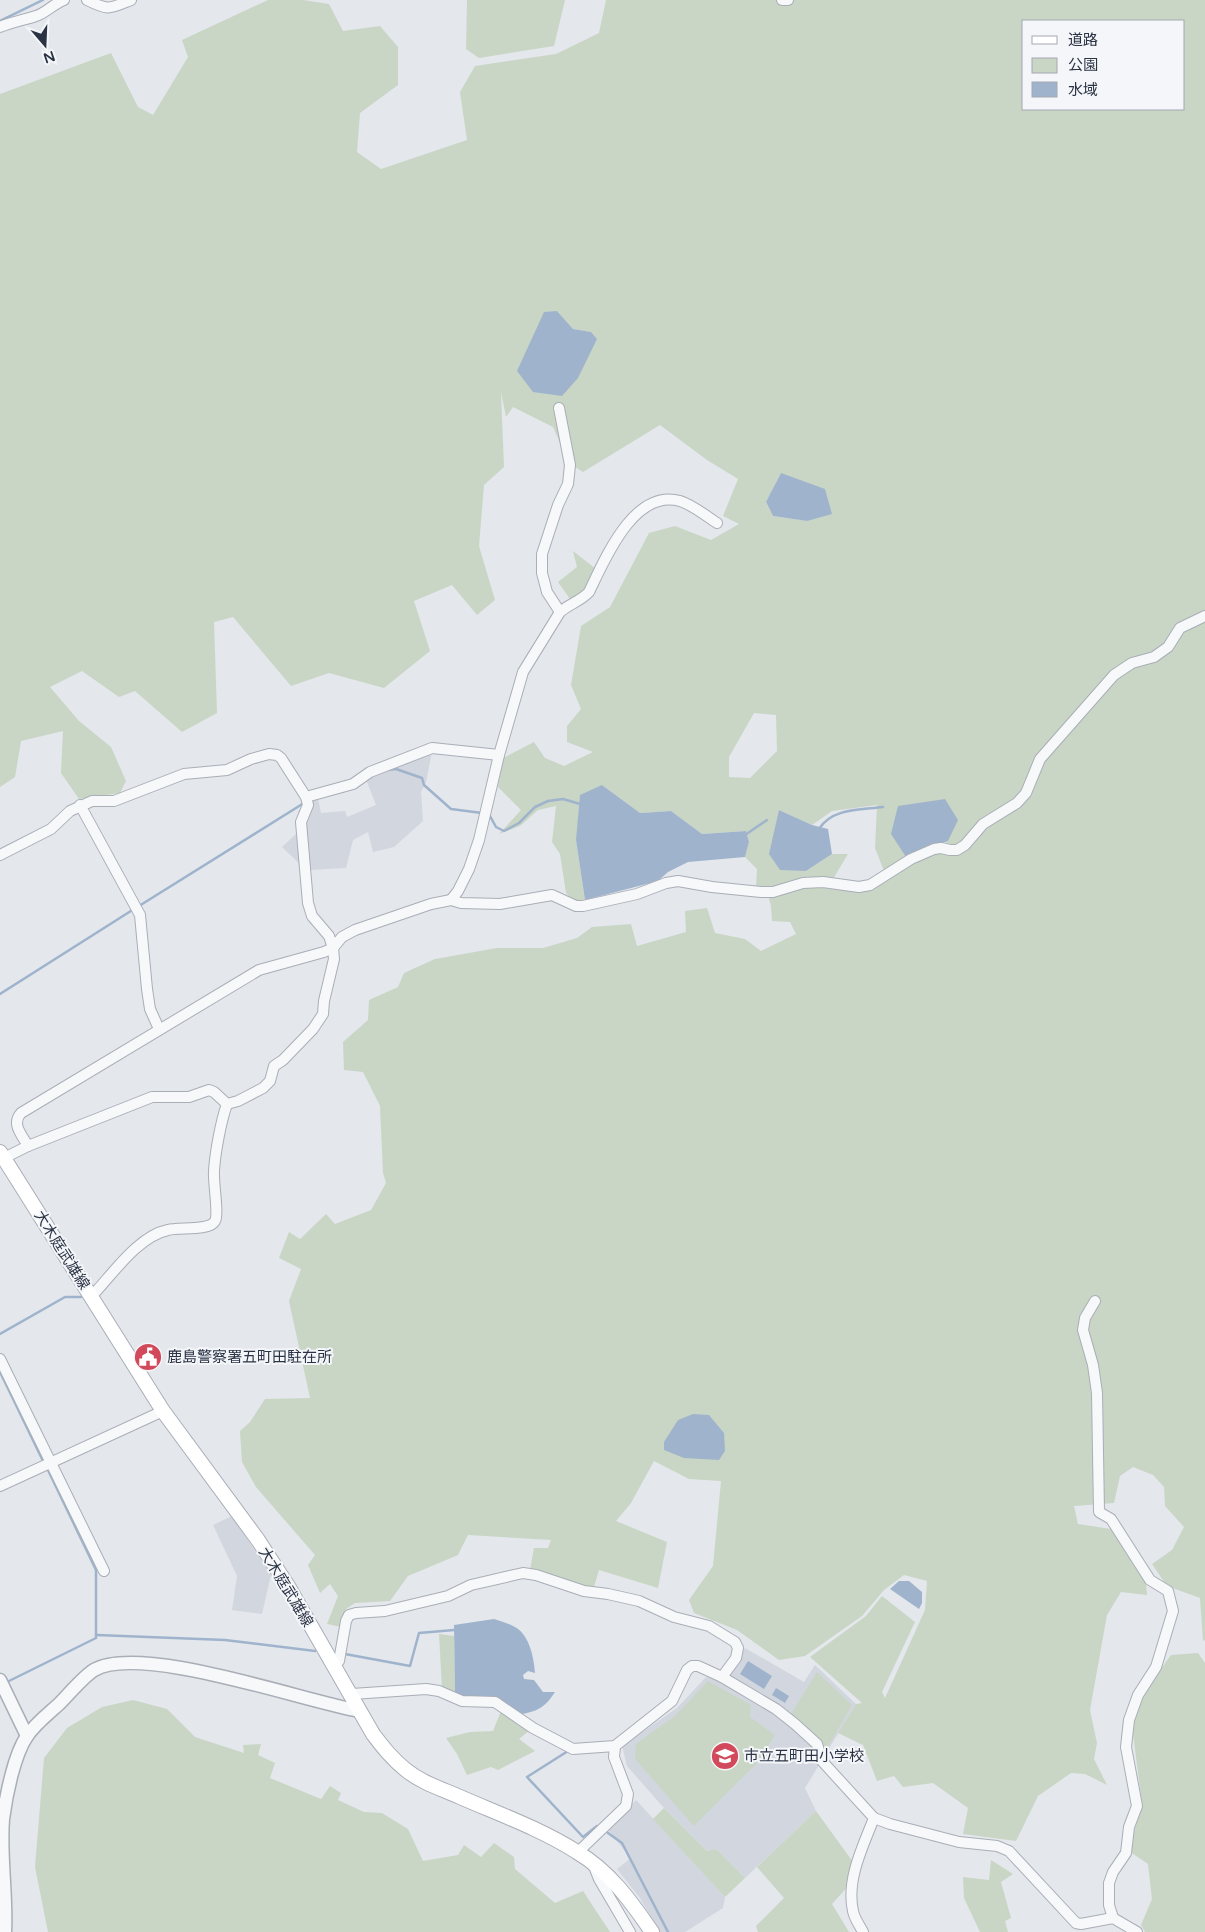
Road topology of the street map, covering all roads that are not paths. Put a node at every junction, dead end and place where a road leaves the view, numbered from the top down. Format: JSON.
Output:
{"nodes":[{"id":1,"x":86,"y":0,"type":"edge"},
{"id":2,"x":131,"y":0,"type":"edge"},
{"id":3,"x":782,"y":0,"type":"edge"},
{"id":4,"x":788,"y":0,"type":"edge"},
{"id":5,"x":59,"y":1,"type":"edge"},
{"id":6,"x":0,"y":27,"type":"edge"},
{"id":7,"x":559,"y":408,"type":"dead end"},
{"id":8,"x":717,"y":523,"type":"dead end"},
{"id":9,"x":560,"y":612,"type":"junction"},
{"id":10,"x":1205,"y":616,"type":"edge"},
{"id":11,"x":498,"y":756,"type":"junction"},
{"id":12,"x":306,"y":797,"type":"junction"},
{"id":13,"x":80,"y":805,"type":"junction"},
{"id":14,"x":0,"y":855,"type":"edge"},
{"id":15,"x":451,"y":900,"type":"junction"},
{"id":16,"x":333,"y":948,"type":"junction"},
{"id":17,"x":159,"y":1029,"type":"junction"},
{"id":18,"x":227,"y":1104,"type":"junction"},
{"id":19,"x":28,"y":1146,"type":"junction"},
{"id":20,"x":2,"y":1155,"type":"edge"},
{"id":21,"x":92,"y":1297,"type":"junction"},
{"id":22,"x":1094,"y":1301,"type":"dead end"},
{"id":23,"x":0,"y":1358,"type":"edge"},
{"id":24,"x":163,"y":1410,"type":"junction"},
{"id":25,"x":51,"y":1462,"type":"junction"},
{"id":26,"x":0,"y":1486,"type":"edge"},
{"id":27,"x":104,"y":1571,"type":"dead end"},
{"id":28,"x":334,"y":1667,"type":"junction"},
{"id":29,"x":722,"y":1677,"type":"junction"},
{"id":30,"x":0,"y":1680,"type":"edge"},
{"id":31,"x":352,"y":1694,"type":"junction"},
{"id":32,"x":360,"y":1711,"type":"junction"},
{"id":33,"x":27,"y":1736,"type":"junction"},
{"id":34,"x":615,"y":1746,"type":"junction"},
{"id":35,"x":874,"y":1818,"type":"junction"},
{"id":36,"x":578,"y":1852,"type":"junction"},
{"id":37,"x":593,"y":1863,"type":"junction"},
{"id":38,"x":1113,"y":1918,"type":"junction"},
{"id":39,"x":5,"y":1932,"type":"edge"},
{"id":40,"x":630,"y":1932,"type":"edge"},
{"id":41,"x":652,"y":1932,"type":"edge"},
{"id":42,"x":863,"y":1932,"type":"edge"},
{"id":43,"x":1137,"y":1932,"type":"edge"}],
"edges":[{"from":1,"to":2,"type":"street"},
{"from":3,"to":4,"type":"street"},
{"from":5,"to":6,"type":"street"},
{"from":7,"to":9,"type":"street"},
{"from":8,"to":9,"type":"street"},
{"from":9,"to":11,"type":"street"},
{"from":10,"to":15,"type":"street"},
{"from":11,"to":12,"type":"street"},
{"from":11,"to":15,"type":"street"},
{"from":12,"to":13,"type":"street"},
{"from":12,"to":16,"type":"street"},
{"from":13,"to":14,"type":"street"},
{"from":13,"to":17,"type":"street"},
{"from":15,"to":16,"type":"street"},
{"from":16,"to":17,"type":"street"},
{"from":16,"to":18,"type":"street"},
{"from":17,"to":19,"type":"street"},
{"from":18,"to":19,"type":"street"},
{"from":18,"to":21,"type":"street"},
{"from":19,"to":20,"type":"street"},
{"from":20,"to":21,"type":"main road","name":"大木庭武雄線"},
{"from":21,"to":24,"type":"main road","name":"大木庭武雄線"},
{"from":22,"to":38,"type":"street"},
{"from":23,"to":25,"type":"street"},
{"from":24,"to":25,"type":"street"},
{"from":24,"to":28,"type":"main road","name":"大木庭武雄線"},
{"from":25,"to":26,"type":"street"},
{"from":25,"to":27,"type":"street"},
{"from":28,"to":29,"type":"street"},
{"from":28,"to":31,"type":"main road","name":"大木庭武雄線"},
{"from":29,"to":34,"type":"street"},
{"from":29,"to":35,"type":"street"},
{"from":30,"to":33,"type":"street"},
{"from":31,"to":32,"type":"main road","name":"大木庭武雄線"},
{"from":31,"to":34,"type":"street"},
{"from":32,"to":33,"type":"street"},
{"from":32,"to":36,"type":"main road","name":"大木庭武雄線"},
{"from":33,"to":39,"type":"street"},
{"from":34,"to":36,"type":"street"},
{"from":35,"to":38,"type":"street"},
{"from":35,"to":42,"type":"street"},
{"from":36,"to":37,"type":"main road","name":"大木庭武雄線"},
{"from":37,"to":40,"type":"street"},
{"from":37,"to":41,"type":"main road","name":"大木庭武雄線"},
{"from":38,"to":43,"type":"street"}]}
